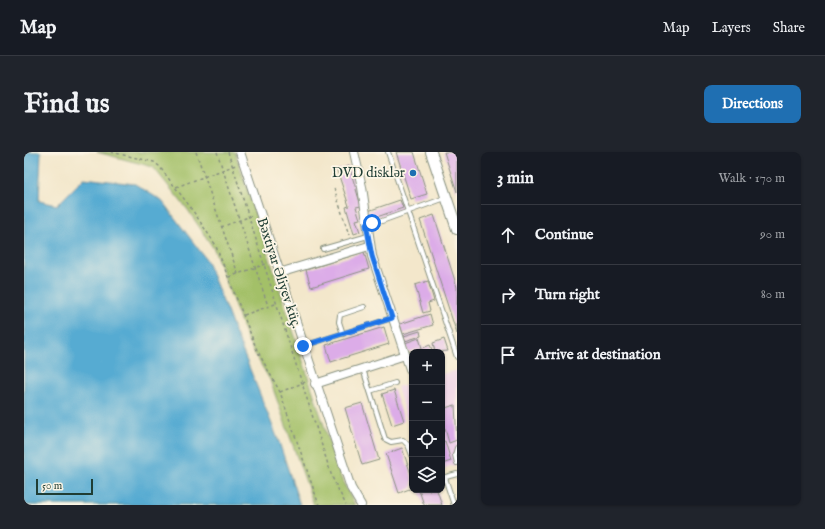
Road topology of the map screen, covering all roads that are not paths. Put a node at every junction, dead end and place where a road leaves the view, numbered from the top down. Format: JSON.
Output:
{"nodes":[{"id":1,"x":240,"y":152,"type":"edge"},
{"id":2,"x":354,"y":152,"type":"edge"},
{"id":3,"x":388,"y":152,"type":"edge"},
{"id":4,"x":431,"y":152,"type":"edge"},
{"id":5,"x":451,"y":203,"type":"edge"},
{"id":6,"x":408,"y":211,"type":"junction"},
{"id":7,"x":366,"y":224,"type":"junction"},
{"id":8,"x":457,"y":229,"type":"edge"},
{"id":9,"x":368,"y":236,"type":"junction"},
{"id":10,"x":369,"y":246,"type":"junction"},
{"id":11,"x":322,"y":249,"type":"dead end"},
{"id":12,"x":279,"y":273,"type":"junction"},
{"id":13,"x":364,"y":307,"type":"dead end"},
{"id":14,"x":392,"y":318,"type":"junction"},
{"id":15,"x":343,"y":334,"type":"junction"},
{"id":16,"x":303,"y":346,"type":"junction"},
{"id":17,"x":405,"y":355,"type":"junction"},
{"id":18,"x":457,"y":357,"type":"edge"},
{"id":19,"x":409,"y":366,"type":"edge"},
{"id":20,"x":363,"y":369,"type":"junction"},
{"id":21,"x":315,"y":381,"type":"junction"},
{"id":22,"x":395,"y":383,"type":"dead end"},
{"id":23,"x":370,"y":391,"type":"junction"},
{"id":24,"x":409,"y":448,"type":"edge"},
{"id":25,"x":457,"y":448,"type":"edge"},
{"id":26,"x":457,"y":464,"type":"edge"},
{"id":27,"x":457,"y":474,"type":"edge"},
{"id":28,"x":445,"y":477,"type":"edge"},
{"id":29,"x":445,"y":483,"type":"edge"},
{"id":30,"x":361,"y":505,"type":"edge"},
{"id":31,"x":454,"y":505,"type":"edge"}],
"edges":[{"from":1,"to":12,"type":"street","name":"Bəxtiyar Əliyev küç."},
{"from":2,"to":7,"type":"street"},
{"from":3,"to":6,"type":"lane"},
{"from":4,"to":5,"type":"street"},
{"from":5,"to":6,"type":"lane"},
{"from":5,"to":8,"type":"street"},
{"from":6,"to":7,"type":"lane"},
{"from":6,"to":18,"type":"lane"},
{"from":7,"to":9,"type":"street"},
{"from":9,"to":10,"type":"street"},
{"from":9,"to":11,"type":"lane"},
{"from":10,"to":12,"type":"street"},
{"from":10,"to":14,"type":"street"},
{"from":12,"to":16,"type":"street","name":"Bəxtiyar Əliyev küç."},
{"from":13,"to":15,"type":"lane"},
{"from":14,"to":15,"type":"lane"},
{"from":14,"to":17,"type":"street"},
{"from":15,"to":16,"type":"lane"},
{"from":16,"to":21,"type":"street","name":"Bəxtiyar Əliyev küç."},
{"from":17,"to":19,"type":"street"},
{"from":17,"to":20,"type":"street"},
{"from":20,"to":21,"type":"street"},
{"from":20,"to":23,"type":"lane"},
{"from":21,"to":30,"type":"street","name":"Bəxtiyar Əliyev küç."},
{"from":22,"to":23,"type":"lane"},
{"from":23,"to":24,"type":"lane"},
{"from":25,"to":26,"type":"lane"},
{"from":27,"to":28,"type":"lane"},
{"from":29,"to":31,"type":"lane"}]}
